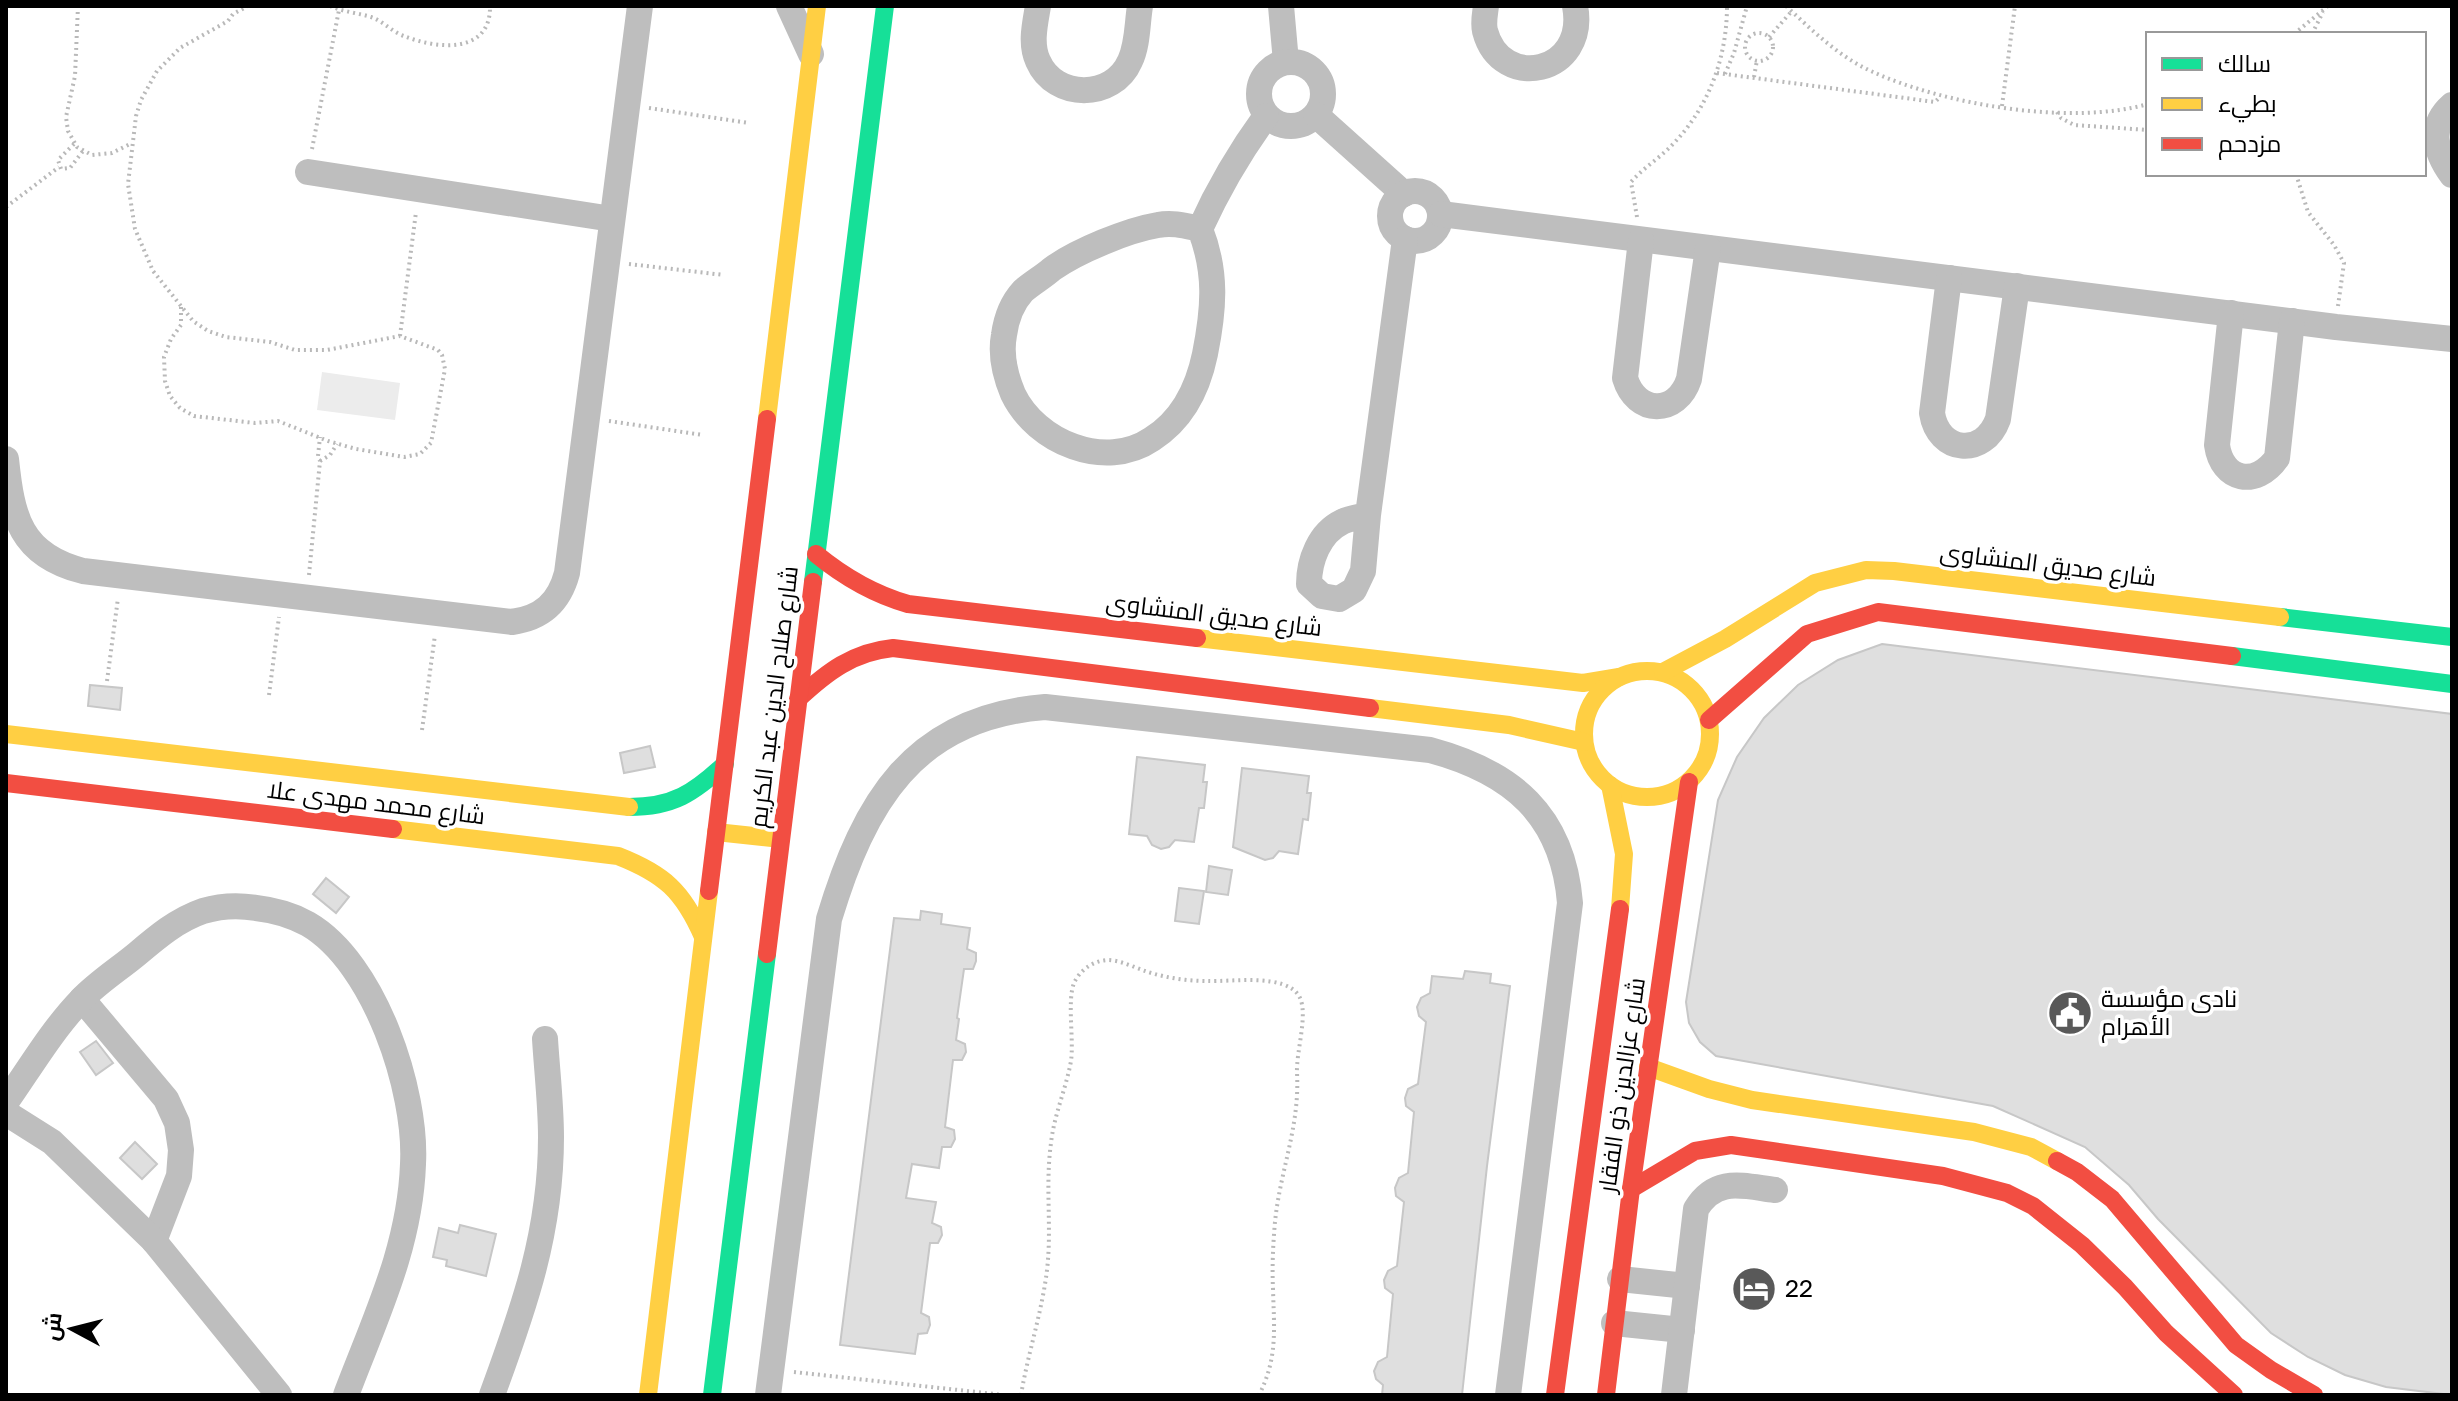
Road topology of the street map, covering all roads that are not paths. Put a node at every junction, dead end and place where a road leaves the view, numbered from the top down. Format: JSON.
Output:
{"nodes":[{"id":1,"x":640,"y":6,"type":"edge"},
{"id":2,"x":789,"y":6,"type":"edge"},
{"id":3,"x":817,"y":6,"type":"edge"},
{"id":4,"x":885,"y":6,"type":"edge"},
{"id":5,"x":1038,"y":6,"type":"edge"},
{"id":6,"x":1140,"y":6,"type":"edge"},
{"id":7,"x":1281,"y":6,"type":"edge"},
{"id":8,"x":1486,"y":6,"type":"edge"},
{"id":9,"x":1575,"y":6,"type":"edge"},
{"id":10,"x":811,"y":55,"type":"junction"},
{"id":11,"x":1286,"y":62,"type":"junction"},
{"id":12,"x":2452,"y":105,"type":"edge"},
{"id":13,"x":1316,"y":115,"type":"junction"},
{"id":14,"x":1266,"y":116,"type":"junction"},
{"id":15,"x":308,"y":172,"type":"road end"},
{"id":16,"x":2452,"y":175,"type":"edge"},
{"id":17,"x":1404,"y":194,"type":"junction"},
{"id":18,"x":1441,"y":214,"type":"junction"},
{"id":19,"x":612,"y":219,"type":"junction"},
{"id":20,"x":1200,"y":229,"type":"junction"},
{"id":21,"x":1405,"y":239,"type":"junction"},
{"id":22,"x":1641,"y":240,"type":"junction"},
{"id":23,"x":1708,"y":248,"type":"junction"},
{"id":24,"x":1949,"y":278,"type":"junction"},
{"id":25,"x":2017,"y":286,"type":"junction"},
{"id":26,"x":2231,"y":313,"type":"junction"},
{"id":27,"x":2292,"y":321,"type":"junction"},
{"id":28,"x":2452,"y":339,"type":"edge"},
{"id":29,"x":6,"y":459,"type":"edge"},
{"id":30,"x":1368,"y":515,"type":"dead end"},
{"id":31,"x":816,"y":554,"type":"junction"},
{"id":32,"x":2452,"y":637,"type":"edge"},
{"id":33,"x":1663,"y":672,"type":"junction"},
{"id":34,"x":1619,"y":677,"type":"junction"},
{"id":35,"x":2452,"y":684,"type":"edge"},
{"id":36,"x":1226,"y":690,"type":"junction"},
{"id":37,"x":798,"y":699,"type":"junction"},
{"id":38,"x":1709,"y":720,"type":"junction"},
{"id":39,"x":1221,"y":725,"type":"junction"},
{"id":40,"x":6,"y":734,"type":"edge"},
{"id":41,"x":1584,"y":742,"type":"junction"},
{"id":42,"x":725,"y":764,"type":"junction"},
{"id":43,"x":1689,"y":782,"type":"junction"},
{"id":44,"x":6,"y":783,"type":"edge"},
{"id":45,"x":1610,"y":785,"type":"junction"},
{"id":46,"x":716,"y":832,"type":"junction"},
{"id":47,"x":781,"y":839,"type":"junction"},
{"id":48,"x":703,"y":937,"type":"junction"},
{"id":49,"x":82,"y":999,"type":"junction"},
{"id":50,"x":545,"y":1039,"type":"dead end"},
{"id":51,"x":1648,"y":1067,"type":"junction"},
{"id":52,"x":6,"y":1102,"type":"edge"},
{"id":53,"x":6,"y":1113,"type":"edge"},
{"id":54,"x":1631,"y":1189,"type":"junction"},
{"id":55,"x":1775,"y":1190,"type":"dead end"},
{"id":56,"x":154,"y":1241,"type":"junction"},
{"id":57,"x":1620,"y":1279,"type":"junction"},
{"id":58,"x":1687,"y":1286,"type":"junction"},
{"id":59,"x":1614,"y":1323,"type":"junction"},
{"id":60,"x":1682,"y":1330,"type":"junction"},
{"id":61,"x":770,"y":1382,"type":"edge"},
{"id":62,"x":279,"y":1395,"type":"edge"},
{"id":63,"x":346,"y":1395,"type":"edge"},
{"id":64,"x":492,"y":1395,"type":"edge"},
{"id":65,"x":648,"y":1395,"type":"edge"},
{"id":66,"x":712,"y":1395,"type":"edge"},
{"id":67,"x":1508,"y":1395,"type":"edge"},
{"id":68,"x":1555,"y":1395,"type":"edge"},
{"id":69,"x":1606,"y":1395,"type":"edge"},
{"id":70,"x":1674,"y":1395,"type":"edge"},
{"id":71,"x":2234,"y":1395,"type":"edge"},
{"id":72,"x":2314,"y":1395,"type":"edge"}],
"edges":[{"from":1,"to":19,"type":"street"},
{"from":2,"to":10,"type":"street"},
{"from":3,"to":10,"type":"street","name":"شارع صلاح الدين عبد الكريم"},
{"from":4,"to":31,"type":"street","name":"شارع صلاح الدين عبد الكريم"},
{"from":5,"to":6,"type":"street"},
{"from":7,"to":11,"type":"street"},
{"from":8,"to":9,"type":"street"},
{"from":10,"to":42,"type":"street","name":"شارع صلاح الدين عبد الكريم"},
{"from":11,"to":13,"type":"street"},
{"from":11,"to":14,"type":"street"},
{"from":12,"to":16,"type":"street"},
{"from":13,"to":14,"type":"street"},
{"from":13,"to":17,"type":"street"},
{"from":14,"to":20,"type":"street"},
{"from":15,"to":19,"type":"street"},
{"from":17,"to":18,"type":"street"},
{"from":17,"to":21,"type":"street"},
{"from":18,"to":21,"type":"street"},
{"from":18,"to":22,"type":"street"},
{"from":19,"to":29,"type":"street"},
{"from":20,"to":20,"type":"street"},
{"from":21,"to":30,"type":"street"},
{"from":22,"to":23,"type":"street"},
{"from":22,"to":23,"type":"street"},
{"from":23,"to":24,"type":"street"},
{"from":24,"to":25,"type":"street"},
{"from":24,"to":25,"type":"street"},
{"from":25,"to":26,"type":"street"},
{"from":26,"to":27,"type":"street"},
{"from":26,"to":27,"type":"street"},
{"from":27,"to":28,"type":"street"},
{"from":31,"to":34,"type":"street","name":"شارع صديق المنشاوى"},
{"from":31,"to":37,"type":"street","name":"شارع صلاح الدين عبد الكريم"},
{"from":32,"to":33,"type":"street","name":"شارع صديق المنشاوى"},
{"from":33,"to":34,"type":"street"},
{"from":33,"to":38,"type":"street"},
{"from":34,"to":41,"type":"street"},
{"from":35,"to":38,"type":"street"},
{"from":36,"to":37,"type":"street"},
{"from":36,"to":39,"type":"street"},
{"from":36,"to":41,"type":"street"},
{"from":37,"to":47,"type":"street","name":"شارع صلاح الدين عبد الكريم"},
{"from":38,"to":43,"type":"street"},
{"from":39,"to":61,"type":"street"},
{"from":39,"to":67,"type":"street"},
{"from":40,"to":42,"type":"street","name":"شارع محمد مهدى علا"},
{"from":41,"to":45,"type":"street"},
{"from":42,"to":46,"type":"street","name":"شارع صلاح الدين عبد الكريم"},
{"from":43,"to":45,"type":"street"},
{"from":43,"to":51,"type":"street","name":"شارع عزالدين ذو الفقار"},
{"from":44,"to":48,"type":"street","name":"شارع محمد مهدى علا"},
{"from":45,"to":68,"type":"street","name":"شارع عزالدين ذو الفقار"},
{"from":46,"to":47,"type":"street"},
{"from":46,"to":48,"type":"street","name":"شارع صلاح الدين عبد الكريم"},
{"from":47,"to":66,"type":"street","name":"شارع صلاح الدين عبد الكريم"},
{"from":48,"to":65,"type":"street","name":"شارع صلاح الدين عبد الكريم"},
{"from":49,"to":52,"type":"street"},
{"from":49,"to":56,"type":"street"},
{"from":49,"to":63,"type":"street"},
{"from":50,"to":64,"type":"street"},
{"from":51,"to":54,"type":"street","name":"شارع عزالدين ذو الفقار"},
{"from":51,"to":72,"type":"street"},
{"from":53,"to":56,"type":"street"},
{"from":54,"to":57,"type":"street","name":"شارع عزالدين ذو الفقار"},
{"from":54,"to":71,"type":"street"},
{"from":55,"to":58,"type":"street"},
{"from":56,"to":62,"type":"street"},
{"from":57,"to":58,"type":"street"},
{"from":57,"to":59,"type":"street","name":"شارع عزالدين ذو الفقار"},
{"from":58,"to":60,"type":"street"},
{"from":59,"to":60,"type":"street"},
{"from":59,"to":69,"type":"street","name":"شارع عزالدين ذو الفقار"},
{"from":60,"to":70,"type":"street"}]}
